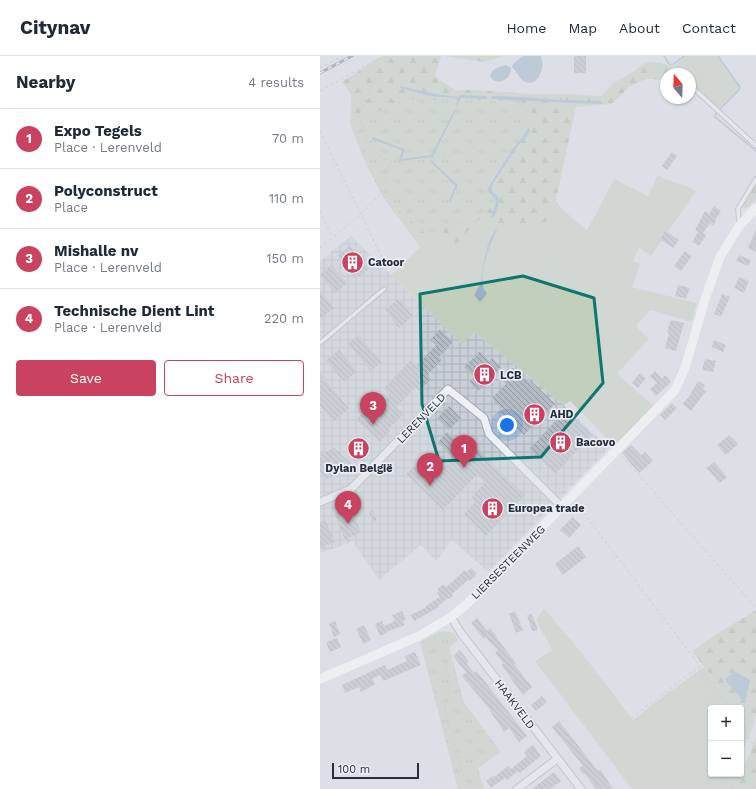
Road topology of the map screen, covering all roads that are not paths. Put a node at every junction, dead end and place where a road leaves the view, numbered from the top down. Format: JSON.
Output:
{"nodes":[{"id":1,"x":696,"y":91,"type":"edge"},
{"id":2,"x":756,"y":146,"type":"edge"},
{"id":3,"x":756,"y":179,"type":"edge"},
{"id":4,"x":756,"y":208,"type":"edge"},
{"id":5,"x":739,"y":226,"type":"junction"},
{"id":6,"x":384,"y":289,"type":"road end"},
{"id":7,"x":320,"y":343,"type":"edge"},
{"id":8,"x":320,"y":502,"type":"edge"},
{"id":9,"x":562,"y":507,"type":"junction"},
{"id":10,"x":451,"y":617,"type":"junction"},
{"id":11,"x":320,"y":679,"type":"edge"},
{"id":12,"x":557,"y":759,"type":"junction"},
{"id":13,"x":517,"y":789,"type":"edge"},
{"id":14,"x":581,"y":789,"type":"edge"}],
"edges":[{"from":1,"to":2,"type":"lane"},
{"from":3,"to":5,"type":"lane"},
{"from":4,"to":5,"type":"street","name":"LIERSESTEENWEG"},
{"from":5,"to":9,"type":"street","name":"LIERSESTEENWEG"},
{"from":6,"to":7,"type":"lane"},
{"from":8,"to":9,"type":"street","name":"LERENVELD"},
{"from":9,"to":10,"type":"street","name":"LIERSESTEENWEG"},
{"from":10,"to":11,"type":"street","name":"LIERSESTEENWEG"},
{"from":10,"to":12,"type":"street","name":"HAAKVELD"},
{"from":12,"to":13,"type":"street"},
{"from":12,"to":14,"type":"street","name":"HAAKVELD"}]}
